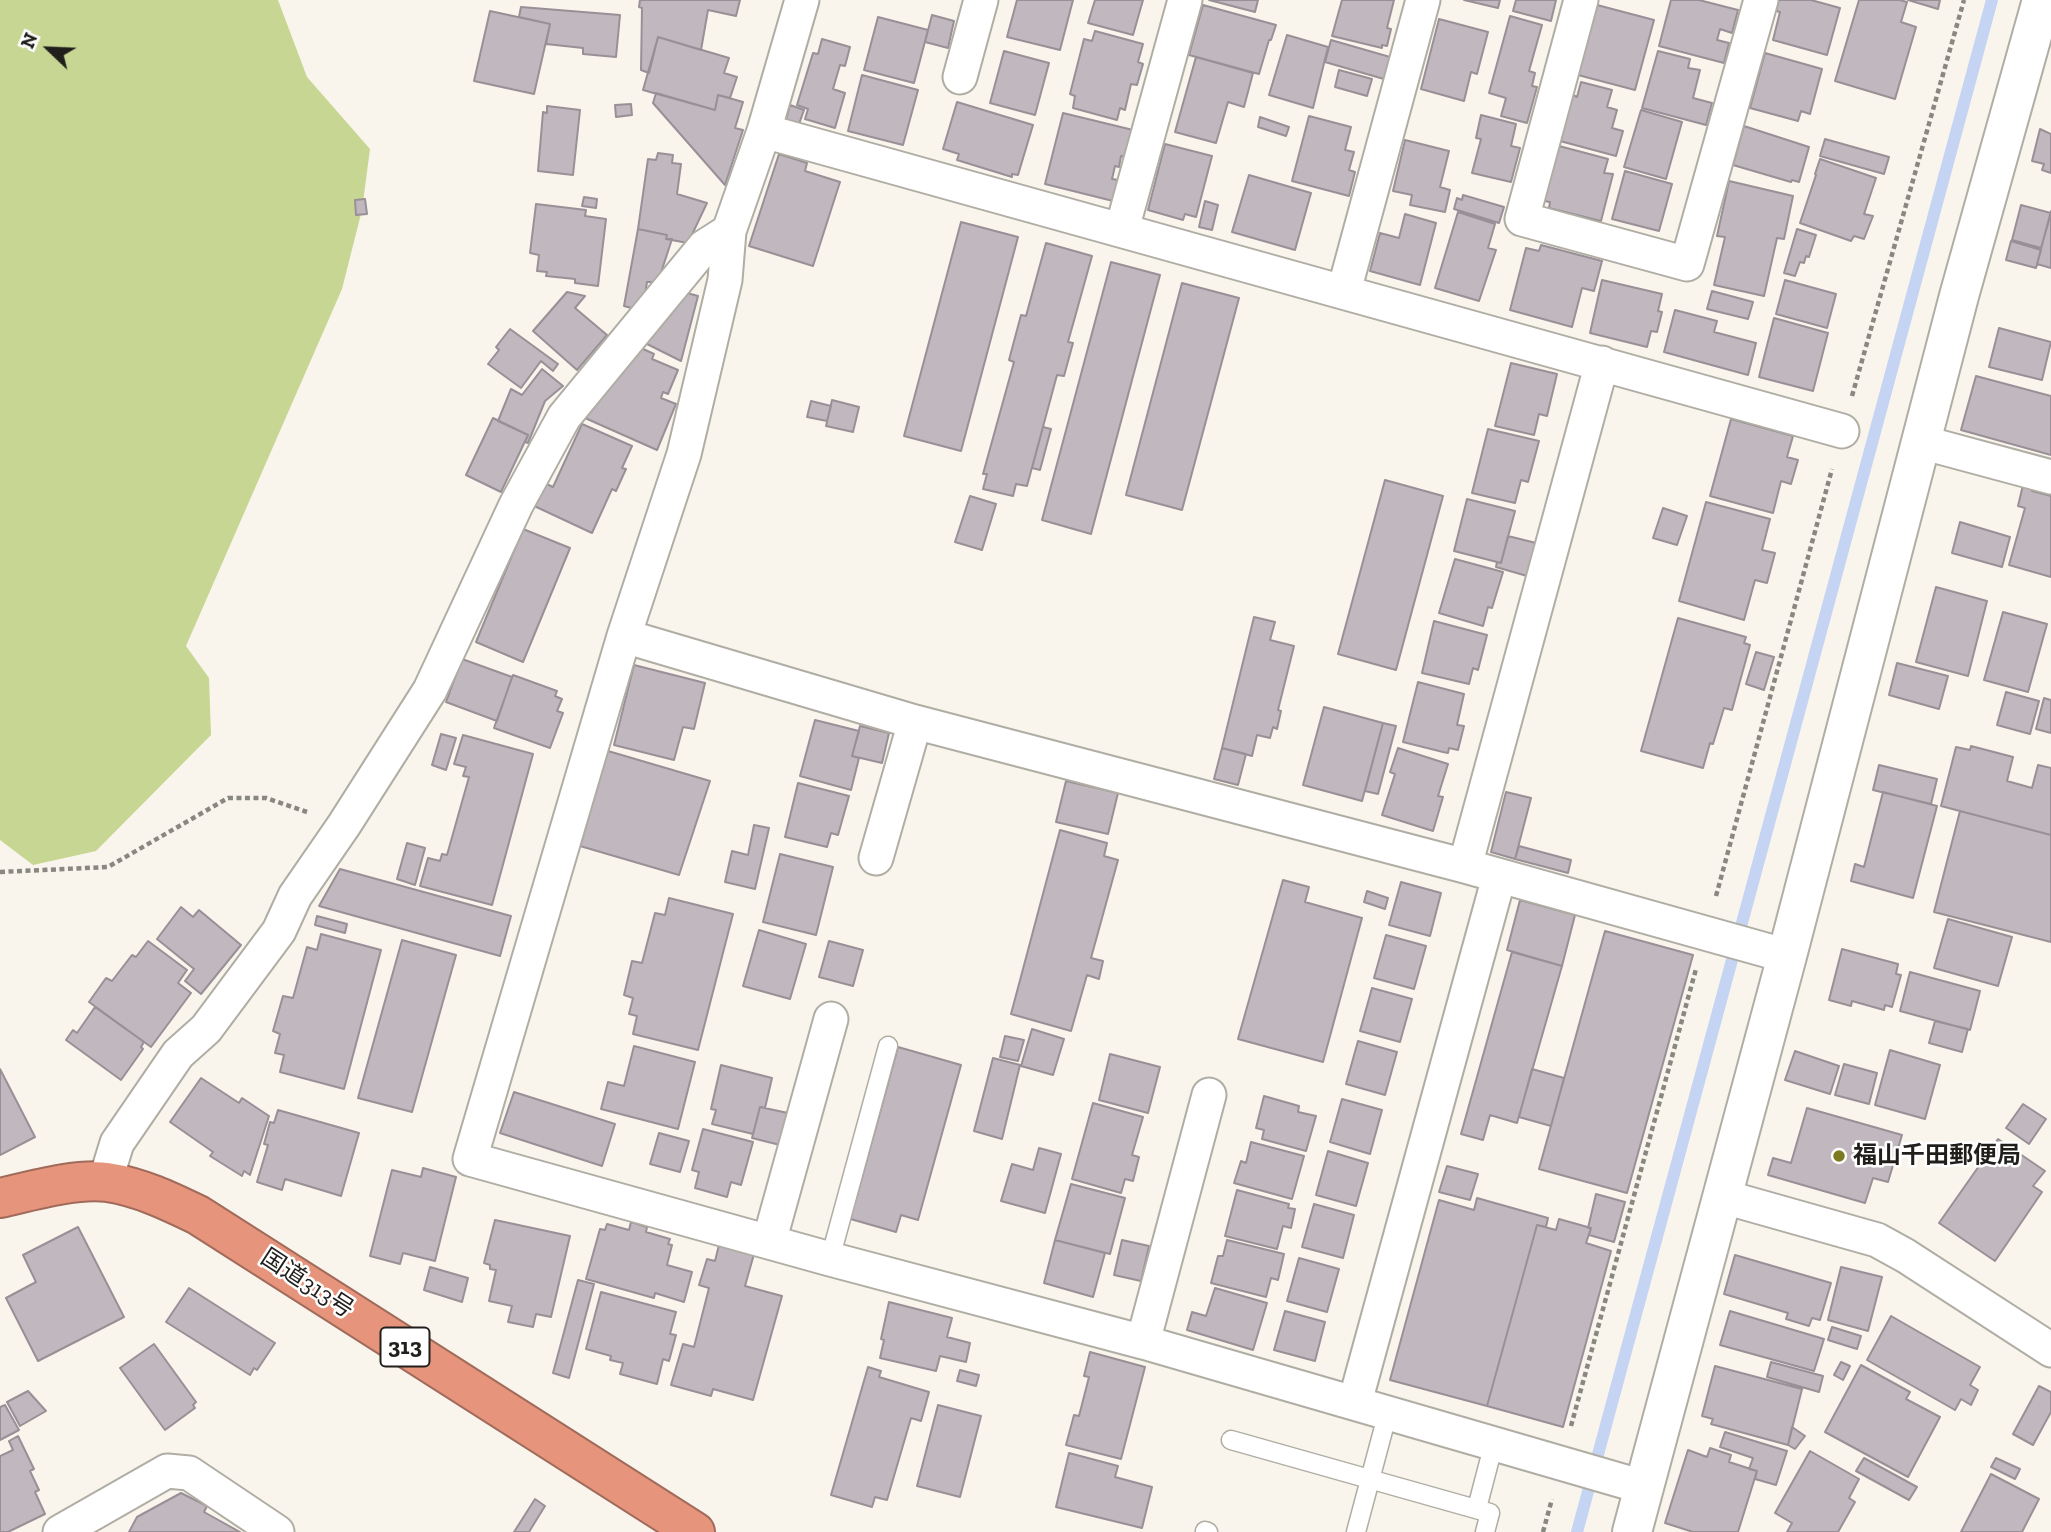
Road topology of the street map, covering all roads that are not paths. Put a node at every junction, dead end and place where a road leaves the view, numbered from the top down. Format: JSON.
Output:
{"nodes":[{"id":1,"x":802,"y":0,"type":"edge"},
{"id":2,"x":981,"y":0,"type":"edge"},
{"id":3,"x":1185,"y":0,"type":"edge"},
{"id":4,"x":1423,"y":0,"type":"edge"},
{"id":5,"x":1581,"y":0,"type":"edge"},
{"id":6,"x":1761,"y":0,"type":"edge"},
{"id":7,"x":2042,"y":0,"type":"edge"},
{"id":8,"x":960,"y":77,"type":"dead end"},
{"id":9,"x":764,"y":131,"type":"junction"},
{"id":10,"x":1122,"y":229,"type":"junction"},
{"id":11,"x":730,"y":231,"type":"junction"},
{"id":12,"x":1344,"y":291,"type":"junction"},
{"id":13,"x":1602,"y":363,"type":"junction"},
{"id":14,"x":1842,"y":431,"type":"road end"},
{"id":15,"x":1921,"y":442,"type":"junction"},
{"id":16,"x":2051,"y":477,"type":"edge"},
{"id":17,"x":624,"y":636,"type":"junction"},
{"id":18,"x":915,"y":722,"type":"junction"},
{"id":19,"x":876,"y":858,"type":"dead end"},
{"id":20,"x":1465,"y":866,"type":"junction"},
{"id":21,"x":1499,"y":877,"type":"junction"},
{"id":22,"x":1771,"y":951,"type":"junction"},
{"id":23,"x":831,"y":1019,"type":"dead end"},
{"id":24,"x":888,"y":1046,"type":"dead end"},
{"id":25,"x":1209,"y":1095,"type":"dead end"},
{"id":26,"x":105,"y":1182,"type":"junction"},
{"id":27,"x":1721,"y":1196,"type":"junction"},
{"id":28,"x":0,"y":1198,"type":"edge"},
{"id":29,"x":769,"y":1242,"type":"junction"},
{"id":30,"x":830,"y":1259,"type":"junction"},
{"id":31,"x":1143,"y":1342,"type":"junction"},
{"id":32,"x":2051,"y":1350,"type":"edge"},
{"id":33,"x":1355,"y":1402,"type":"junction"},
{"id":34,"x":1388,"y":1412,"type":"junction"},
{"id":35,"x":1231,"y":1440,"type":"dead end"},
{"id":36,"x":1494,"y":1443,"type":"junction"},
{"id":37,"x":1371,"y":1478,"type":"junction"},
{"id":38,"x":1630,"y":1483,"type":"junction"},
{"id":39,"x":1477,"y":1508,"type":"junction"},
{"id":40,"x":60,"y":1532,"type":"edge"},
{"id":41,"x":277,"y":1532,"type":"edge"},
{"id":42,"x":695,"y":1532,"type":"edge"},
{"id":43,"x":1356,"y":1532,"type":"edge"},
{"id":44,"x":1485,"y":1532,"type":"edge"},
{"id":45,"x":1632,"y":1532,"type":"edge"}],
"edges":[{"from":1,"to":9,"type":"street"},
{"from":2,"to":8,"type":"street"},
{"from":3,"to":10,"type":"street"},
{"from":4,"to":12,"type":"street"},
{"from":5,"to":6,"type":"street"},
{"from":7,"to":15,"type":"street"},
{"from":9,"to":10,"type":"street"},
{"from":9,"to":11,"type":"street"},
{"from":10,"to":12,"type":"street"},
{"from":11,"to":17,"type":"street"},
{"from":11,"to":26,"type":"street"},
{"from":12,"to":13,"type":"street"},
{"from":13,"to":14,"type":"street"},
{"from":13,"to":20,"type":"street"},
{"from":15,"to":16,"type":"street"},
{"from":15,"to":22,"type":"street"},
{"from":17,"to":18,"type":"street"},
{"from":17,"to":29,"type":"street"},
{"from":18,"to":19,"type":"street"},
{"from":18,"to":20,"type":"street"},
{"from":20,"to":21,"type":"street"},
{"from":21,"to":22,"type":"street"},
{"from":21,"to":33,"type":"street"},
{"from":22,"to":27,"type":"street"},
{"from":23,"to":29,"type":"street"},
{"from":24,"to":30,"type":"lane"},
{"from":25,"to":31,"type":"street"},
{"from":26,"to":28,"type":"highway","name":"国道313号","number":"313"},
{"from":26,"to":42,"type":"highway","name":"国道313号","number":"313"},
{"from":27,"to":32,"type":"street"},
{"from":27,"to":38,"type":"street"},
{"from":29,"to":30,"type":"street"},
{"from":30,"to":31,"type":"street"},
{"from":31,"to":33,"type":"street"},
{"from":33,"to":34,"type":"street"},
{"from":34,"to":36,"type":"street"},
{"from":34,"to":37,"type":"lane"},
{"from":35,"to":37,"type":"lane"},
{"from":36,"to":38,"type":"street"},
{"from":36,"to":39,"type":"lane"},
{"from":37,"to":39,"type":"lane"},
{"from":37,"to":43,"type":"lane"},
{"from":38,"to":45,"type":"street"},
{"from":39,"to":44,"type":"lane"},
{"from":40,"to":41,"type":"street"}]}
